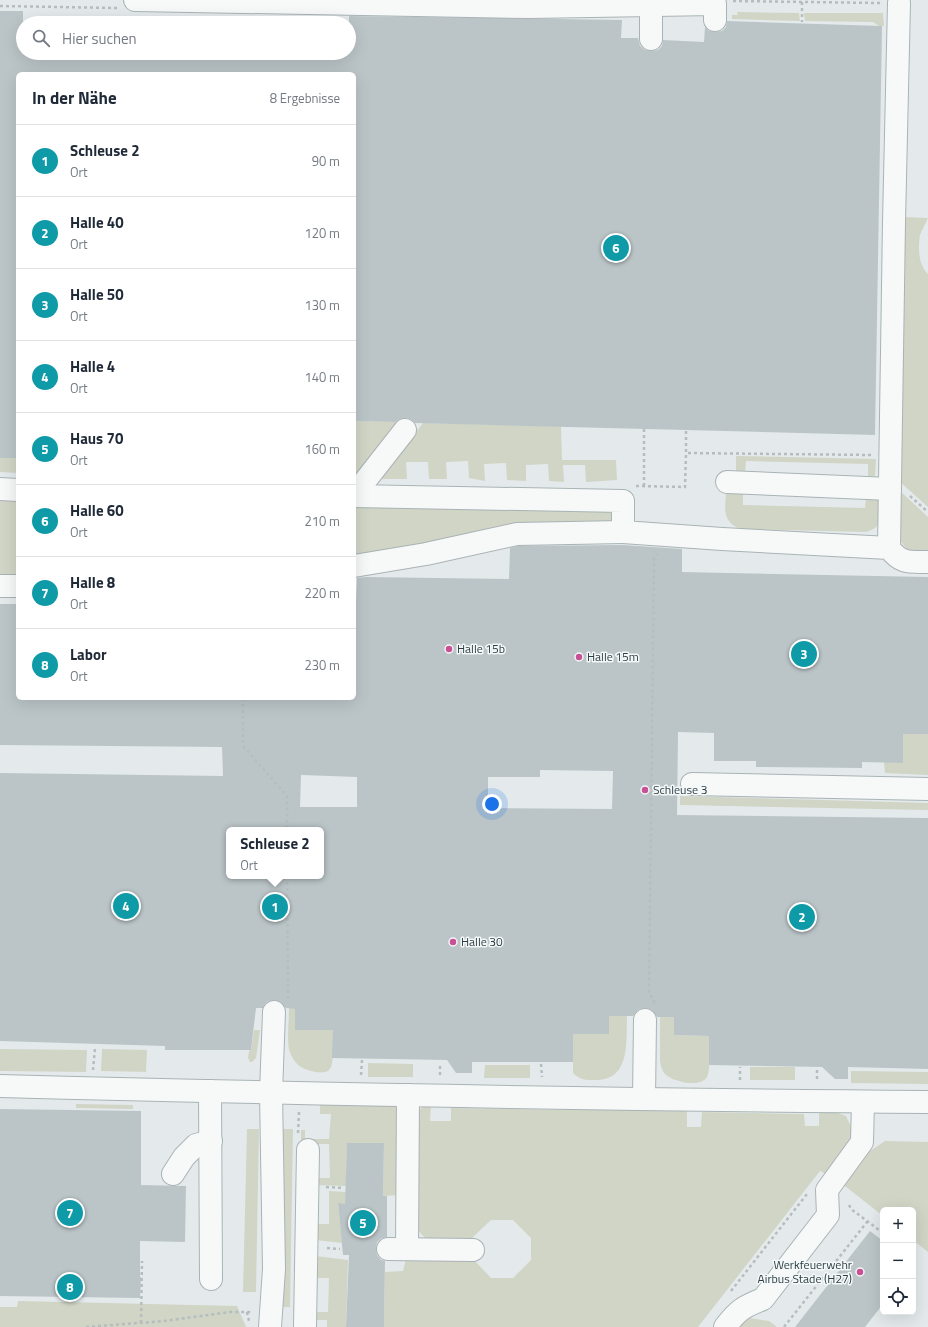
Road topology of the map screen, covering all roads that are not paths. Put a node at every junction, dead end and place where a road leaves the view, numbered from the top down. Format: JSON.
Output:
{"nodes":[{"id":1,"x":135,"y":0,"type":"edge"},
{"id":2,"x":529,"y":3,"type":"edge"},
{"id":3,"x":664,"y":3,"type":"edge"},
{"id":4,"x":890,"y":3,"type":"road end"},
{"id":5,"x":715,"y":20,"type":"dead end"},
{"id":6,"x":651,"y":39,"type":"dead end"},
{"id":7,"x":405,"y":430,"type":"dead end"},
{"id":8,"x":727,"y":482,"type":"dead end"},
{"id":9,"x":0,"y":489,"type":"edge"},
{"id":10,"x":16,"y":490,"type":"edge"},
{"id":11,"x":898,"y":490,"type":"junction"},
{"id":12,"x":356,"y":492,"type":"edge"},
{"id":13,"x":356,"y":495,"type":"edge"},
{"id":14,"x":623,"y":532,"type":"junction"},
{"id":15,"x":889,"y":548,"type":"junction"},
{"id":16,"x":928,"y":562,"type":"edge"},
{"id":17,"x":356,"y":566,"type":"edge"},
{"id":18,"x":0,"y":586,"type":"edge"},
{"id":19,"x":16,"y":586,"type":"edge"},
{"id":20,"x":692,"y":784,"type":"dead end"},
{"id":21,"x":928,"y":789,"type":"edge"},
{"id":22,"x":281,"y":1008,"type":"road end"},
{"id":23,"x":650,"y":1014,"type":"road end"},
{"id":24,"x":0,"y":1086,"type":"edge"},
{"id":25,"x":210,"y":1091,"type":"junction"},
{"id":26,"x":271,"y":1092,"type":"junction"},
{"id":27,"x":408,"y":1095,"type":"junction"},
{"id":28,"x":644,"y":1099,"type":"junction"},
{"id":29,"x":862,"y":1102,"type":"junction"},
{"id":30,"x":928,"y":1102,"type":"edge"},
{"id":31,"x":211,"y":1141,"type":"junction"},
{"id":32,"x":308,"y":1150,"type":"dead end"},
{"id":33,"x":173,"y":1174,"type":"dead end"},
{"id":34,"x":473,"y":1250,"type":"dead end"},
{"id":35,"x":211,"y":1279,"type":"dead end"},
{"id":36,"x":270,"y":1327,"type":"edge"},
{"id":37,"x":305,"y":1327,"type":"edge"},
{"id":38,"x":725,"y":1327,"type":"edge"}],
"edges":[{"from":1,"to":2,"type":"lane"},
{"from":2,"to":3,"type":"lane"},
{"from":3,"to":5,"type":"lane"},
{"from":3,"to":6,"type":"lane"},
{"from":4,"to":11,"type":"lane"},
{"from":7,"to":12,"type":"lane"},
{"from":8,"to":11,"type":"lane"},
{"from":9,"to":10,"type":"lane"},
{"from":11,"to":15,"type":"lane"},
{"from":13,"to":14,"type":"lane"},
{"from":14,"to":15,"type":"lane"},
{"from":14,"to":17,"type":"lane"},
{"from":15,"to":16,"type":"lane"},
{"from":18,"to":19,"type":"lane"},
{"from":20,"to":21,"type":"lane"},
{"from":22,"to":26,"type":"lane"},
{"from":23,"to":28,"type":"lane"},
{"from":24,"to":25,"type":"lane"},
{"from":25,"to":26,"type":"lane"},
{"from":25,"to":31,"type":"lane"},
{"from":26,"to":27,"type":"lane"},
{"from":26,"to":36,"type":"lane"},
{"from":27,"to":28,"type":"lane"},
{"from":27,"to":34,"type":"lane"},
{"from":28,"to":29,"type":"lane"},
{"from":29,"to":30,"type":"lane"},
{"from":29,"to":38,"type":"lane"},
{"from":31,"to":33,"type":"lane"},
{"from":31,"to":35,"type":"lane"},
{"from":32,"to":37,"type":"lane"}]}
